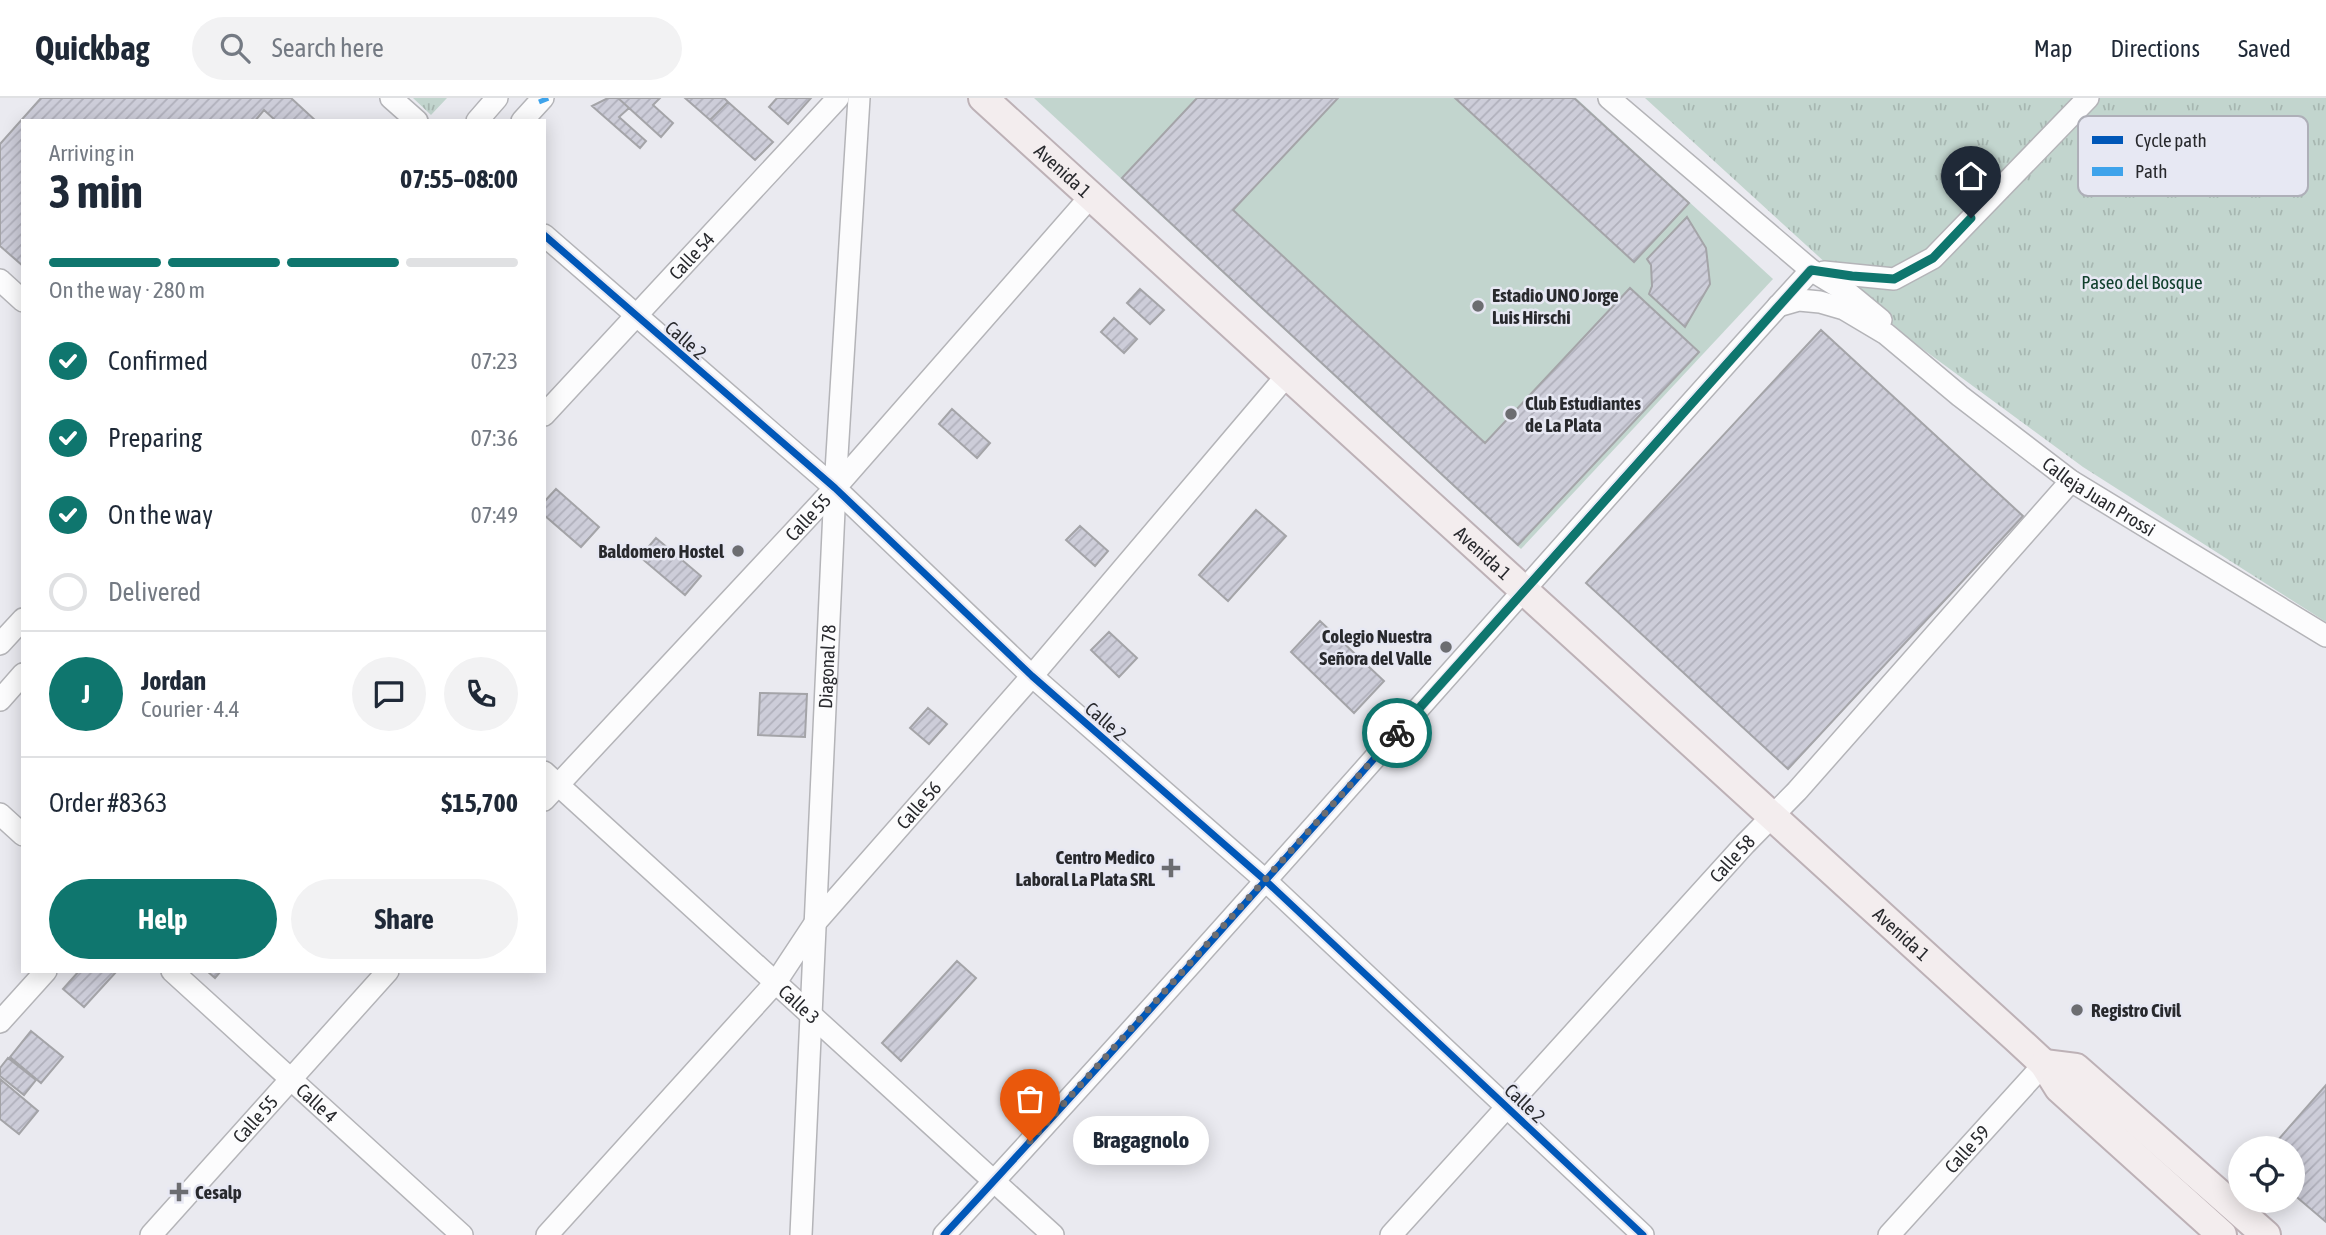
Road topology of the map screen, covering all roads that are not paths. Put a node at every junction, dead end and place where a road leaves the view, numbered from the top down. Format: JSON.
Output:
{"nodes":[{"id":1,"x":391,"y":98,"type":"edge"},
{"id":2,"x":497,"y":98,"type":"edge"},
{"id":3,"x":838,"y":98,"type":"edge"},
{"id":4,"x":859,"y":98,"type":"edge"},
{"id":5,"x":982,"y":98,"type":"edge"},
{"id":6,"x":1609,"y":98,"type":"edge"},
{"id":7,"x":2088,"y":98,"type":"edge"},
{"id":8,"x":544,"y":99,"type":"edge"},
{"id":9,"x":415,"y":119,"type":"edge"},
{"id":10,"x":479,"y":119,"type":"edge"},
{"id":11,"x":524,"y":119,"type":"edge"},
{"id":12,"x":1091,"y":196,"type":"junction"},
{"id":13,"x":546,"y":237,"type":"edge"},
{"id":14,"x":1811,"y":270,"type":"junction"},
{"id":15,"x":0,"y":280,"type":"edge"},
{"id":16,"x":21,"y":299,"type":"edge"},
{"id":17,"x":1778,"y":306,"type":"junction"},
{"id":18,"x":635,"y":316,"type":"junction"},
{"id":19,"x":1886,"y":334,"type":"junction"},
{"id":20,"x":1288,"y":374,"type":"junction"},
{"id":21,"x":546,"y":413,"type":"edge"},
{"id":22,"x":2071,"y":481,"type":"junction"},
{"id":23,"x":835,"y":488,"type":"junction"},
{"id":24,"x":1523,"y":590,"type":"junction"},
{"id":25,"x":21,"y":621,"type":"edge"},
{"id":26,"x":2326,"y":636,"type":"edge"},
{"id":27,"x":0,"y":644,"type":"edge"},
{"id":28,"x":21,"y":676,"type":"edge"},
{"id":29,"x":1032,"y":676,"type":"junction"},
{"id":30,"x":0,"y":700,"type":"edge"},
{"id":31,"x":549,"y":786,"type":"edge"},
{"id":32,"x":0,"y":814,"type":"edge"},
{"id":33,"x":1772,"y":815,"type":"junction"},
{"id":34,"x":21,"y":833,"type":"edge"},
{"id":35,"x":1266,"y":881,"type":"junction"},
{"id":36,"x":816,"y":923,"type":"junction"},
{"id":37,"x":44,"y":973,"type":"edge"},
{"id":38,"x":174,"y":973,"type":"edge"},
{"id":39,"x":386,"y":973,"type":"edge"},
{"id":40,"x":776,"y":982,"type":"junction"},
{"id":41,"x":811,"y":1016,"type":"junction"},
{"id":42,"x":0,"y":1022,"type":"edge"},
{"id":43,"x":2044,"y":1064,"type":"junction"},
{"id":44,"x":290,"y":1079,"type":"junction"},
{"id":45,"x":1507,"y":1107,"type":"junction"},
{"id":46,"x":994,"y":1181,"type":"junction"},
{"id":47,"x":151,"y":1235,"type":"edge"},
{"id":48,"x":461,"y":1235,"type":"edge"},
{"id":49,"x":547,"y":1235,"type":"edge"},
{"id":50,"x":801,"y":1235,"type":"edge"},
{"id":51,"x":944,"y":1235,"type":"edge"},
{"id":52,"x":1054,"y":1235,"type":"edge"},
{"id":53,"x":1391,"y":1235,"type":"edge"},
{"id":54,"x":1643,"y":1235,"type":"edge"},
{"id":55,"x":1889,"y":1235,"type":"edge"},
{"id":56,"x":2222,"y":1235,"type":"edge"},
{"id":57,"x":2266,"y":1235,"type":"edge"}],
"edges":[{"from":1,"to":9,"type":"street"},
{"from":2,"to":10,"type":"street"},
{"from":3,"to":18,"type":"street","name":"Calle 54"},
{"from":4,"to":23,"type":"street","name":"Diagonal 78"},
{"from":5,"to":12,"type":"main road","name":"Avenida 1"},
{"from":6,"to":14,"type":"street","name":"Calleja Juan Prossi"},
{"from":7,"to":14,"type":"street"},
{"from":8,"to":11,"type":"street"},
{"from":12,"to":20,"type":"main road","name":"Avenida 1"},
{"from":12,"to":23,"type":"street","name":"Calle 55"},
{"from":13,"to":18,"type":"street","name":"Calle 2"},
{"from":14,"to":17,"type":"street"},
{"from":14,"to":19,"type":"street","name":"Calleja Juan Prossi"},
{"from":15,"to":16,"type":"street"},
{"from":17,"to":19,"type":"street","name":"Calleja Juan Prossi"},
{"from":17,"to":24,"type":"street"},
{"from":18,"to":21,"type":"street","name":"Calle 54"},
{"from":18,"to":23,"type":"street","name":"Calle 2"},
{"from":19,"to":22,"type":"street","name":"Calleja Juan Prossi"},
{"from":20,"to":24,"type":"main road","name":"Avenida 1"},
{"from":20,"to":29,"type":"street","name":"Calle 56"},
{"from":22,"to":26,"type":"street","name":"Calleja Juan Prossi"},
{"from":22,"to":33,"type":"street","name":"Calle 58"},
{"from":23,"to":29,"type":"street","name":"Calle 2"},
{"from":23,"to":31,"type":"street","name":"Calle 55"},
{"from":23,"to":36,"type":"street","name":"Diagonal 78"},
{"from":24,"to":33,"type":"main road","name":"Avenida 1"},
{"from":24,"to":35,"type":"street"},
{"from":25,"to":27,"type":"street"},
{"from":28,"to":30,"type":"street"},
{"from":29,"to":35,"type":"street","name":"Calle 2"},
{"from":29,"to":36,"type":"street","name":"Calle 56"},
{"from":31,"to":40,"type":"street","name":"Calle 3"},
{"from":32,"to":34,"type":"street"},
{"from":33,"to":43,"type":"main road","name":"Avenida 1"},
{"from":33,"to":45,"type":"street","name":"Calle 58"},
{"from":35,"to":45,"type":"street","name":"Calle 2"},
{"from":35,"to":46,"type":"street"},
{"from":36,"to":40,"type":"street","name":"Calle 56"},
{"from":36,"to":41,"type":"street","name":"Diagonal 78"},
{"from":37,"to":42,"type":"street"},
{"from":38,"to":44,"type":"street","name":"Calle 4"},
{"from":39,"to":44,"type":"street","name":"Calle 55"},
{"from":40,"to":41,"type":"street","name":"Calle 3"},
{"from":40,"to":49,"type":"street","name":"Calle 56"},
{"from":41,"to":46,"type":"street","name":"Calle 3"},
{"from":41,"to":50,"type":"street","name":"Diagonal 78"},
{"from":43,"to":55,"type":"street","name":"Calle 59"},
{"from":43,"to":56,"type":"main road","name":"Avenida 1"},
{"from":43,"to":57,"type":"main road"},
{"from":44,"to":47,"type":"street","name":"Calle 55"},
{"from":44,"to":48,"type":"street","name":"Calle 4"},
{"from":45,"to":53,"type":"street","name":"Calle 58"},
{"from":45,"to":54,"type":"street","name":"Calle 2"},
{"from":46,"to":51,"type":"street"},
{"from":46,"to":52,"type":"street","name":"Calle 3"}]}
